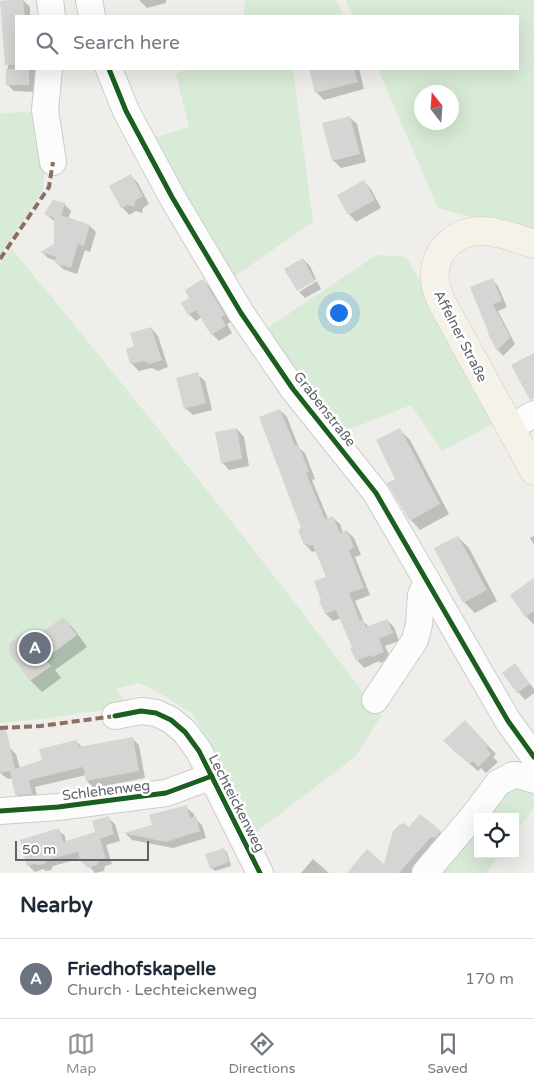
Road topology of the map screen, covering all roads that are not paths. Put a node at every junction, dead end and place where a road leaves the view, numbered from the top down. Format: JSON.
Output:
{"nodes":[{"id":1,"x":50,"y":0,"type":"edge"},
{"id":2,"x":89,"y":0,"type":"edge"},
{"id":3,"x":52,"y":15,"type":"edge"},
{"id":4,"x":92,"y":15,"type":"edge"},
{"id":5,"x":49,"y":70,"type":"edge"},
{"id":6,"x":108,"y":70,"type":"edge"},
{"id":7,"x":53,"y":162,"type":"dead end"},
{"id":8,"x":534,"y":244,"type":"edge"},
{"id":9,"x":534,"y":414,"type":"edge"},
{"id":10,"x":510,"y":428,"type":"junction"},
{"id":11,"x":534,"y":471,"type":"edge"},
{"id":12,"x":427,"y":581,"type":"junction"},
{"id":13,"x":375,"y":700,"type":"dead end"},
{"id":14,"x":115,"y":716,"type":"dead end"},
{"id":15,"x":534,"y":757,"type":"edge"},
{"id":16,"x":212,"y":776,"type":"junction"},
{"id":17,"x":534,"y":780,"type":"edge"},
{"id":18,"x":0,"y":811,"type":"edge"},
{"id":19,"x":260,"y":873,"type":"edge"},
{"id":20,"x":425,"y":873,"type":"edge"}],
"edges":[{"from":1,"to":3,"type":"street"},
{"from":2,"to":4,"type":"street"},
{"from":5,"to":7,"type":"street"},
{"from":6,"to":12,"type":"street","name":"Grabenstraße"},
{"from":8,"to":10,"type":"main road","name":"Affelner Straße"},
{"from":9,"to":10,"type":"street"},
{"from":10,"to":11,"type":"main road","name":"Affelner Straße"},
{"from":12,"to":13,"type":"street"},
{"from":12,"to":15,"type":"street","name":"Grabenstraße"},
{"from":14,"to":16,"type":"street","name":"Lechteickenweg"},
{"from":16,"to":18,"type":"street","name":"Schlehenweg"},
{"from":16,"to":19,"type":"street","name":"Lechteickenweg"},
{"from":17,"to":20,"type":"street"}]}
